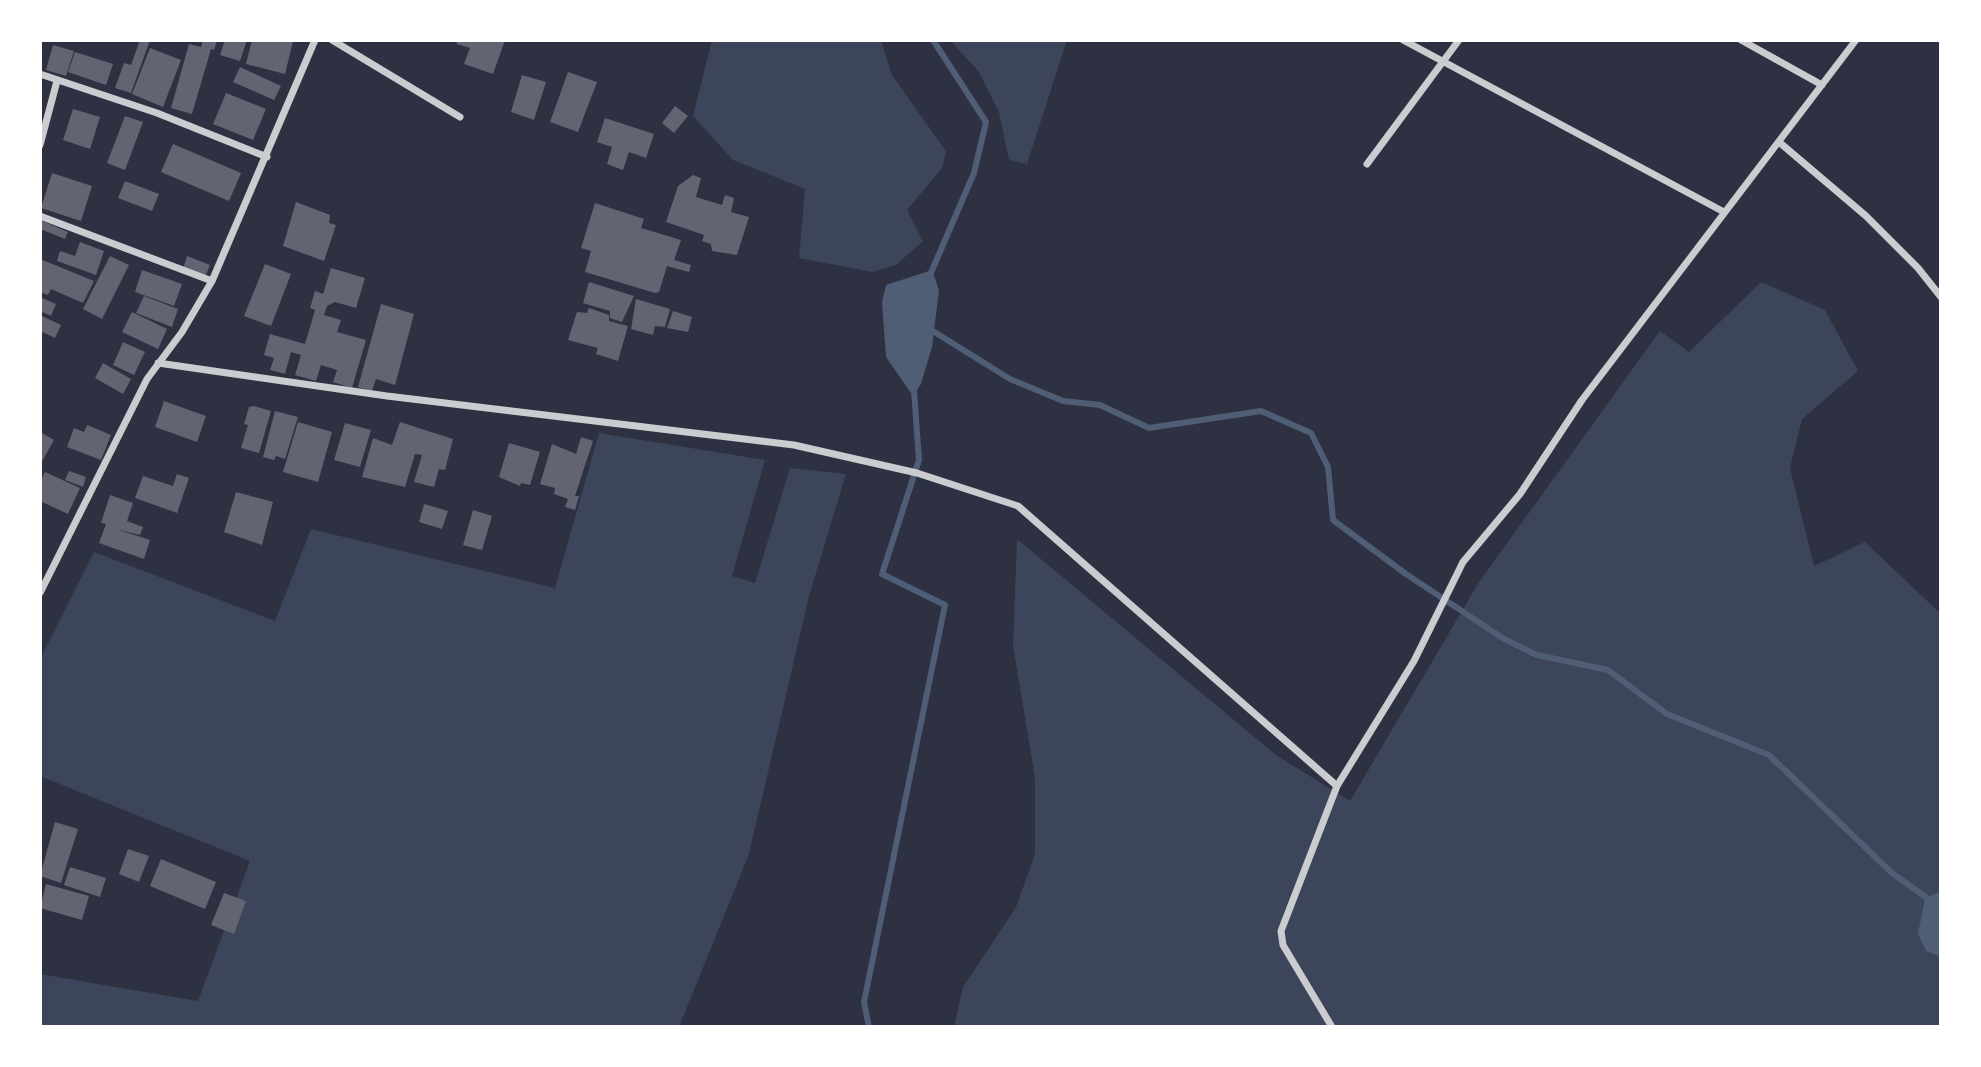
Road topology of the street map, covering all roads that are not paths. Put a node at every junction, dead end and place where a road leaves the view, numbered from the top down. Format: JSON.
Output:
{"nodes":[{"id":1,"x":315,"y":40,"type":"edge"},
{"id":2,"x":332,"y":40,"type":"edge"},
{"id":3,"x":1403,"y":40,"type":"edge"},
{"id":4,"x":1459,"y":40,"type":"edge"},
{"id":5,"x":1741,"y":40,"type":"edge"},
{"id":6,"x":1856,"y":40,"type":"edge"},
{"id":7,"x":1443,"y":61,"type":"junction"},
{"id":8,"x":40,"y":74,"type":"edge"},
{"id":9,"x":57,"y":81,"type":"junction"},
{"id":10,"x":1822,"y":85,"type":"junction"},
{"id":11,"x":460,"y":117,"type":"dead end"},
{"id":12,"x":1779,"y":142,"type":"junction"},
{"id":13,"x":40,"y":145,"type":"edge"},
{"id":14,"x":267,"y":157,"type":"junction"},
{"id":15,"x":1367,"y":164,"type":"dead end"},
{"id":16,"x":1724,"y":212,"type":"junction"},
{"id":17,"x":40,"y":216,"type":"edge"},
{"id":18,"x":212,"y":281,"type":"junction"},
{"id":19,"x":1941,"y":297,"type":"edge"},
{"id":20,"x":158,"y":363,"type":"junction"},
{"id":21,"x":40,"y":593,"type":"edge"},
{"id":22,"x":1337,"y":786,"type":"junction"},
{"id":23,"x":1332,"y":1027,"type":"edge"}],
"edges":[{"from":1,"to":14,"type":"street"},
{"from":2,"to":11,"type":"street"},
{"from":3,"to":7,"type":"street"},
{"from":4,"to":7,"type":"street"},
{"from":5,"to":10,"type":"street"},
{"from":6,"to":10,"type":"street"},
{"from":7,"to":15,"type":"street"},
{"from":7,"to":16,"type":"street"},
{"from":8,"to":9,"type":"street"},
{"from":9,"to":13,"type":"street"},
{"from":9,"to":14,"type":"street"},
{"from":10,"to":12,"type":"street"},
{"from":12,"to":16,"type":"street"},
{"from":12,"to":19,"type":"street"},
{"from":14,"to":18,"type":"street"},
{"from":16,"to":22,"type":"street"},
{"from":17,"to":18,"type":"street"},
{"from":18,"to":20,"type":"street"},
{"from":20,"to":21,"type":"street"},
{"from":20,"to":22,"type":"street"},
{"from":22,"to":23,"type":"street"}]}
